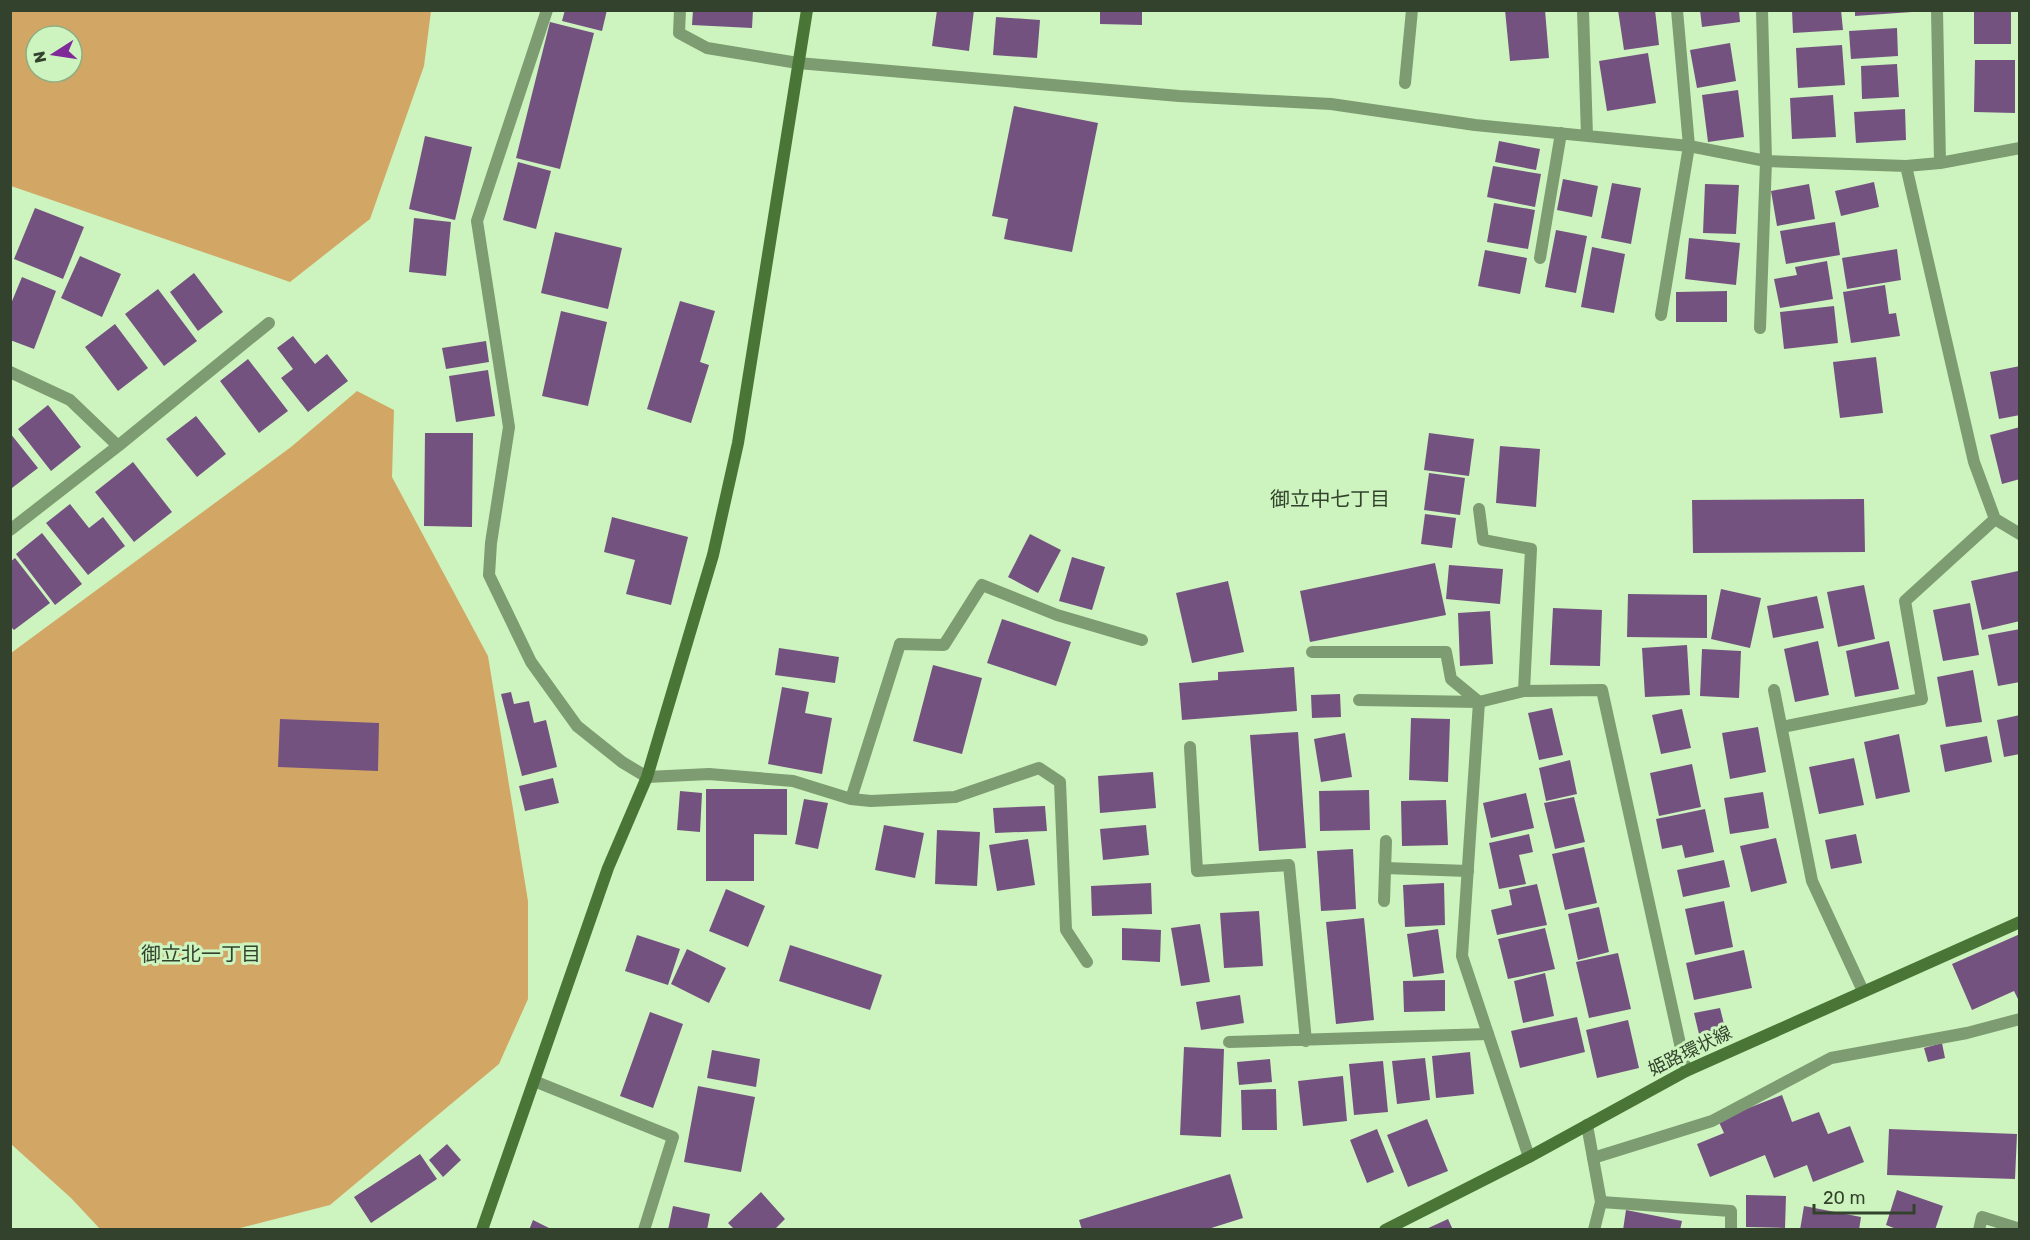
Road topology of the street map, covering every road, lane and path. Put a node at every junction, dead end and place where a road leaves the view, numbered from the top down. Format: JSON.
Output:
{"nodes":[{"id":1,"x":547,"y":10,"type":"edge"},
{"id":2,"x":680,"y":10,"type":"edge"},
{"id":3,"x":807,"y":10,"type":"edge"},
{"id":4,"x":1412,"y":10,"type":"edge"},
{"id":5,"x":1583,"y":10,"type":"edge"},
{"id":6,"x":1677,"y":10,"type":"edge"},
{"id":7,"x":1762,"y":10,"type":"edge"},
{"id":8,"x":1937,"y":10,"type":"edge"},
{"id":9,"x":798,"y":63,"type":"junction"},
{"id":10,"x":1405,"y":83,"type":"dead end"},
{"id":11,"x":1561,"y":134,"type":"junction"},
{"id":12,"x":1587,"y":136,"type":"junction"},
{"id":13,"x":1689,"y":146,"type":"junction"},
{"id":14,"x":2019,"y":148,"type":"edge"},
{"id":15,"x":1766,"y":161,"type":"junction"},
{"id":16,"x":1940,"y":163,"type":"junction"},
{"id":17,"x":1906,"y":166,"type":"junction"},
{"id":18,"x":1540,"y":258,"type":"dead end"},
{"id":19,"x":1661,"y":315,"type":"dead end"},
{"id":20,"x":269,"y":323,"type":"dead end"},
{"id":21,"x":1760,"y":328,"type":"dead end"},
{"id":22,"x":10,"y":372,"type":"edge"},
{"id":23,"x":118,"y":446,"type":"junction"},
{"id":24,"x":1479,"y":509,"type":"dead end"},
{"id":25,"x":1995,"y":519,"type":"junction"},
{"id":26,"x":10,"y":530,"type":"edge"},
{"id":27,"x":2019,"y":534,"type":"edge"},
{"id":28,"x":1142,"y":640,"type":"dead end"},
{"id":29,"x":1312,"y":652,"type":"dead end"},
{"id":30,"x":1774,"y":690,"type":"dead end"},
{"id":31,"x":1524,"y":691,"type":"junction"},
{"id":32,"x":1359,"y":700,"type":"dead end"},
{"id":33,"x":1479,"y":702,"type":"junction"},
{"id":34,"x":1782,"y":727,"type":"junction"},
{"id":35,"x":1190,"y":747,"type":"dead end"},
{"id":36,"x":647,"y":777,"type":"junction"},
{"id":37,"x":851,"y":799,"type":"junction"},
{"id":38,"x":1386,"y":841,"type":"dead end"},
{"id":39,"x":1385,"y":868,"type":"junction"},
{"id":40,"x":1468,"y":871,"type":"junction"},
{"id":41,"x":1384,"y":901,"type":"dead end"},
{"id":42,"x":2019,"y":922,"type":"edge"},
{"id":43,"x":1086,"y":962,"type":"dead end"},
{"id":44,"x":1863,"y":991,"type":"junction"},
{"id":45,"x":2019,"y":1018,"type":"edge"},
{"id":46,"x":1488,"y":1034,"type":"junction"},
{"id":47,"x":1306,"y":1041,"type":"junction"},
{"id":48,"x":1229,"y":1042,"type":"dead end"},
{"id":49,"x":1686,"y":1071,"type":"junction"},
{"id":50,"x":534,"y":1081,"type":"junction"},
{"id":51,"x":1587,"y":1125,"type":"junction"},
{"id":52,"x":1529,"y":1157,"type":"junction"},
{"id":53,"x":1593,"y":1158,"type":"junction"},
{"id":54,"x":1601,"y":1202,"type":"junction"},
{"id":55,"x":2019,"y":1229,"type":"edge"},
{"id":56,"x":482,"y":1230,"type":"edge"},
{"id":57,"x":644,"y":1230,"type":"edge"},
{"id":58,"x":1385,"y":1230,"type":"edge"},
{"id":59,"x":1594,"y":1230,"type":"edge"},
{"id":60,"x":1731,"y":1230,"type":"edge"},
{"id":61,"x":1979,"y":1230,"type":"edge"}],
"edges":[{"from":1,"to":36,"type":"street"},
{"from":2,"to":9,"type":"street"},
{"from":3,"to":9,"type":"street"},
{"from":4,"to":10,"type":"street"},
{"from":5,"to":12,"type":"street"},
{"from":6,"to":13,"type":"street"},
{"from":7,"to":15,"type":"street"},
{"from":8,"to":16,"type":"street"},
{"from":9,"to":11,"type":"street"},
{"from":9,"to":36,"type":"street"},
{"from":11,"to":12,"type":"street"},
{"from":11,"to":18,"type":"street"},
{"from":12,"to":13,"type":"street"},
{"from":13,"to":15,"type":"street"},
{"from":13,"to":19,"type":"street"},
{"from":14,"to":16,"type":"street"},
{"from":15,"to":17,"type":"street"},
{"from":15,"to":21,"type":"street"},
{"from":16,"to":17,"type":"street"},
{"from":17,"to":25,"type":"street"},
{"from":20,"to":23,"type":"street"},
{"from":22,"to":23,"type":"street"},
{"from":23,"to":26,"type":"street"},
{"from":24,"to":31,"type":"street"},
{"from":25,"to":27,"type":"street"},
{"from":25,"to":34,"type":"street"},
{"from":28,"to":37,"type":"street"},
{"from":29,"to":33,"type":"street"},
{"from":30,"to":34,"type":"street"},
{"from":31,"to":33,"type":"street"},
{"from":31,"to":49,"type":"street"},
{"from":32,"to":33,"type":"street"},
{"from":33,"to":40,"type":"street"},
{"from":34,"to":44,"type":"street"},
{"from":35,"to":47,"type":"street"},
{"from":36,"to":37,"type":"street"},
{"from":36,"to":50,"type":"street"},
{"from":37,"to":43,"type":"street"},
{"from":38,"to":39,"type":"street"},
{"from":39,"to":40,"type":"street"},
{"from":39,"to":41,"type":"street"},
{"from":40,"to":46,"type":"street"},
{"from":42,"to":44,"type":"street","name":"姫路環状線"},
{"from":44,"to":49,"type":"street","name":"姫路環状線"},
{"from":45,"to":53,"type":"street"},
{"from":46,"to":47,"type":"street"},
{"from":46,"to":52,"type":"street"},
{"from":47,"to":48,"type":"street"},
{"from":49,"to":51,"type":"street","name":"姫路環状線"},
{"from":50,"to":56,"type":"street"},
{"from":50,"to":57,"type":"street"},
{"from":51,"to":52,"type":"street","name":"姫路環状線"},
{"from":51,"to":53,"type":"street"},
{"from":52,"to":58,"type":"street","name":"姫路環状線"},
{"from":53,"to":54,"type":"street"},
{"from":54,"to":59,"type":"street"},
{"from":54,"to":60,"type":"street"},
{"from":55,"to":61,"type":"street"}]}
